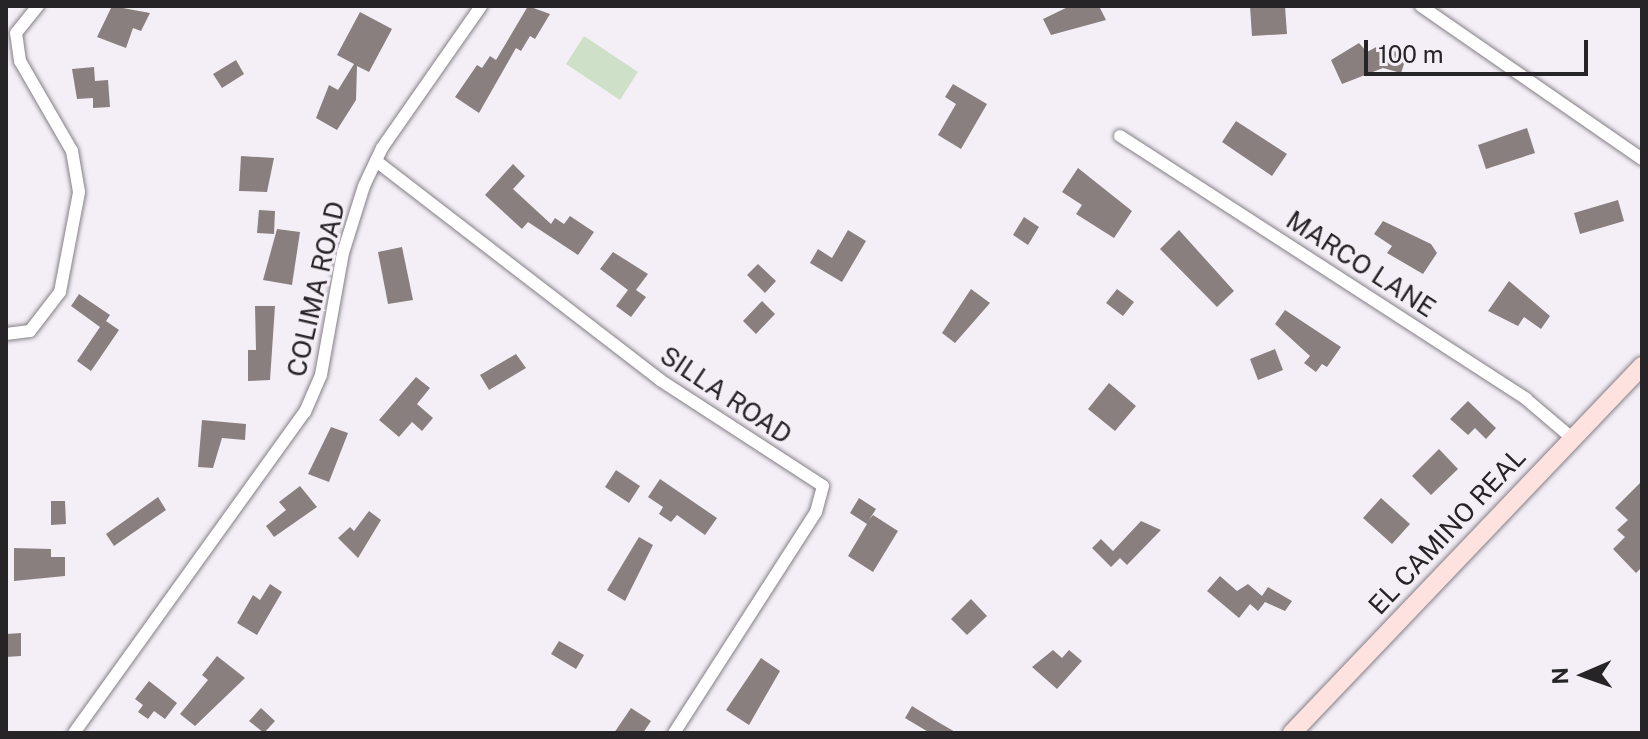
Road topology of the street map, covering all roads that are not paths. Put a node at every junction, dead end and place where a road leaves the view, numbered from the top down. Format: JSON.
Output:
{"nodes":[{"id":1,"x":38,"y":6,"type":"edge"},
{"id":2,"x":481,"y":6,"type":"edge"},
{"id":3,"x":1421,"y":6,"type":"edge"},
{"id":4,"x":1120,"y":136,"type":"dead end"},
{"id":5,"x":1642,"y":159,"type":"edge"},
{"id":6,"x":376,"y":161,"type":"junction"},
{"id":7,"x":6,"y":334,"type":"edge"},
{"id":8,"x":1642,"y":366,"type":"edge"},
{"id":9,"x":1572,"y":438,"type":"junction"},
{"id":10,"x":74,"y":733,"type":"edge"},
{"id":11,"x":674,"y":733,"type":"edge"},
{"id":12,"x":1292,"y":733,"type":"edge"}],
"edges":[{"from":1,"to":7,"type":"street"},
{"from":2,"to":6,"type":"street","name":"COLIMA ROAD"},
{"from":3,"to":5,"type":"street"},
{"from":4,"to":9,"type":"street","name":"MARCO LANE"},
{"from":6,"to":10,"type":"street","name":"COLIMA ROAD"},
{"from":6,"to":11,"type":"street","name":"SILLA ROAD"},
{"from":8,"to":9,"type":"main road","name":"EL CAMINO REAL"},
{"from":9,"to":12,"type":"main road","name":"EL CAMINO REAL"}]}
